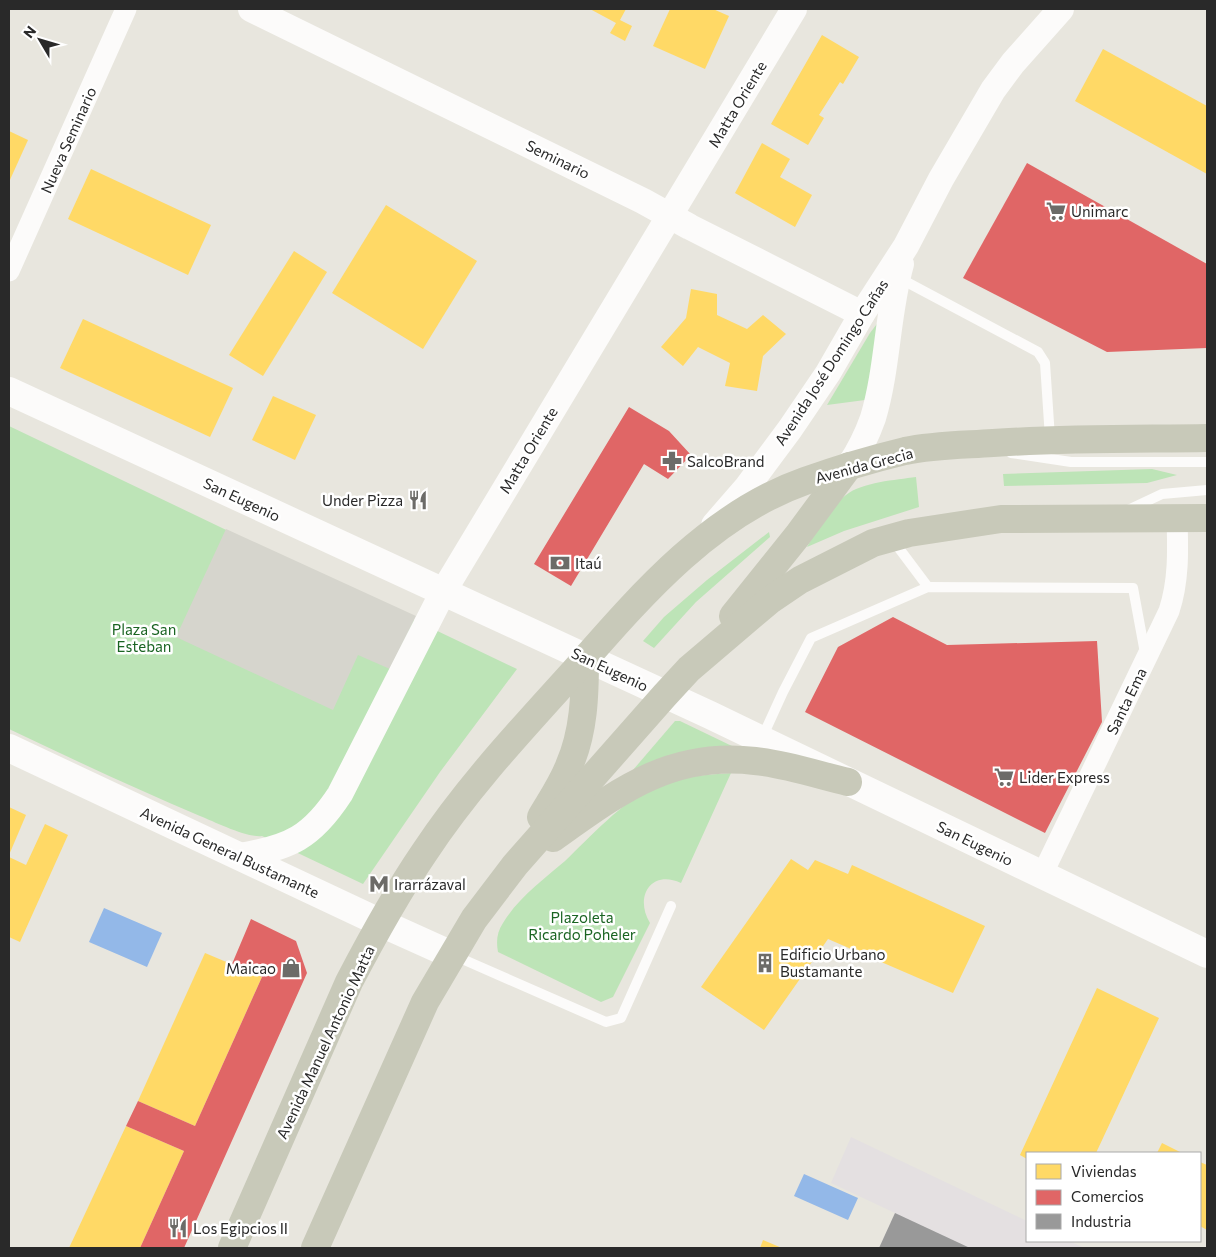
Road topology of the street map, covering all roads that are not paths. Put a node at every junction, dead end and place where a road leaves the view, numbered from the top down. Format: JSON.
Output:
{"nodes":[{"id":1,"x":126,"y":9,"type":"edge"},
{"id":2,"x":1060,"y":9,"type":"edge"},
{"id":3,"x":261,"y":11,"type":"edge"},
{"id":4,"x":787,"y":11,"type":"edge"},
{"id":5,"x":669,"y":216,"type":"junction"},
{"id":6,"x":906,"y":246,"type":"junction"},
{"id":7,"x":9,"y":270,"type":"edge"},
{"id":8,"x":897,"y":278,"type":"junction"},
{"id":9,"x":862,"y":314,"type":"junction"},
{"id":10,"x":9,"y":392,"type":"edge"},
{"id":11,"x":1207,"y":438,"type":"edge"},
{"id":12,"x":1050,"y":439,"type":"junction"},
{"id":13,"x":958,"y":445,"type":"junction"},
{"id":14,"x":1207,"y":462,"type":"edge"},
{"id":15,"x":849,"y":466,"type":"junction"},
{"id":16,"x":1207,"y":490,"type":"edge"},
{"id":17,"x":1177,"y":518,"type":"junction"},
{"id":18,"x":1207,"y":518,"type":"edge"},
{"id":19,"x":1109,"y":519,"type":"junction"},
{"id":20,"x":892,"y":538,"type":"junction"},
{"id":21,"x":697,"y":545,"type":"junction"},
{"id":22,"x":928,"y":587,"type":"junction"},
{"id":23,"x":443,"y":592,"type":"junction"},
{"id":24,"x":586,"y":658,"type":"junction"},
{"id":25,"x":1146,"y":660,"type":"junction"},
{"id":26,"x":689,"y":669,"type":"junction"},
{"id":27,"x":665,"y":695,"type":"junction"},
{"id":28,"x":762,"y":739,"type":"junction"},
{"id":29,"x":9,"y":748,"type":"edge"},
{"id":30,"x":848,"y":782,"type":"junction"},
{"id":31,"x":239,"y":856,"type":"junction"},
{"id":32,"x":515,"y":865,"type":"junction"},
{"id":33,"x":1042,"y":875,"type":"junction"},
{"id":34,"x":671,"y":906,"type":"dead end"},
{"id":35,"x":381,"y":923,"type":"junction"},
{"id":36,"x":1207,"y":954,"type":"edge"},
{"id":37,"x":452,"y":955,"type":"junction"},
{"id":38,"x":232,"y":1248,"type":"edge"},
{"id":39,"x":315,"y":1248,"type":"edge"}],
"edges":[{"from":1,"to":7,"type":"street","name":"Nueva Seminario"},
{"from":2,"to":6,"type":"street","name":"Avenida José Domingo Cañas"},
{"from":3,"to":5,"type":"street","name":"Seminario"},
{"from":4,"to":5,"type":"street","name":"Matta Oriente"},
{"from":5,"to":9,"type":"street","name":"Seminario"},
{"from":5,"to":23,"type":"street","name":"Matta Oriente"},
{"from":6,"to":8,"type":"street","name":"Avenida José Domingo Cañas"},
{"from":6,"to":9,"type":"street","name":"Avenida José Domingo Cañas"},
{"from":8,"to":12,"type":"lane"},
{"from":8,"to":15,"type":"street","name":"Avenida José Domingo Cañas"},
{"from":9,"to":21,"type":"street","name":"Avenida José Domingo Cañas"},
{"from":10,"to":23,"type":"main road","name":"San Eugenio"},
{"from":11,"to":12,"type":"main road","name":"Avenida Grecia"},
{"from":12,"to":13,"type":"main road","name":"Avenida Grecia"},
{"from":13,"to":14,"type":"lane"},
{"from":13,"to":15,"type":"main road","name":"Avenida Grecia"},
{"from":15,"to":21,"type":"main road","name":"Avenida Grecia"},
{"from":15,"to":26,"type":"main road"},
{"from":16,"to":19,"type":"lane"},
{"from":17,"to":18,"type":"main road"},
{"from":17,"to":19,"type":"main road"},
{"from":17,"to":25,"type":"street","name":"Santa Ema"},
{"from":19,"to":20,"type":"main road"},
{"from":20,"to":22,"type":"lane"},
{"from":20,"to":26,"type":"main road"},
{"from":21,"to":24,"type":"main road","name":"Avenida Grecia"},
{"from":22,"to":25,"type":"lane"},
{"from":22,"to":28,"type":"lane"},
{"from":23,"to":24,"type":"main road","name":"San Eugenio"},
{"from":23,"to":31,"type":"street","name":"Matta Oriente"},
{"from":24,"to":27,"type":"main road","name":"San Eugenio"},
{"from":24,"to":32,"type":"main road"},
{"from":24,"to":35,"type":"main road","name":"Avenida Manuel Antonio Matta"},
{"from":25,"to":33,"type":"street","name":"Santa Ema"},
{"from":26,"to":27,"type":"main road"},
{"from":27,"to":28,"type":"main road","name":"San Eugenio"},
{"from":27,"to":32,"type":"main road"},
{"from":28,"to":30,"type":"main road","name":"San Eugenio"},
{"from":29,"to":31,"type":"main road","name":"Avenida General Bustamante"},
{"from":30,"to":32,"type":"main road"},
{"from":30,"to":33,"type":"main road","name":"San Eugenio"},
{"from":31,"to":35,"type":"main road","name":"Avenida General Bustamante"},
{"from":32,"to":37,"type":"main road"},
{"from":33,"to":36,"type":"main road","name":"San Eugenio"},
{"from":34,"to":37,"type":"lane"},
{"from":35,"to":37,"type":"main road","name":"Avenida General Bustamante"},
{"from":35,"to":38,"type":"main road","name":"Avenida Manuel Antonio Matta"},
{"from":37,"to":39,"type":"main road"}]}
